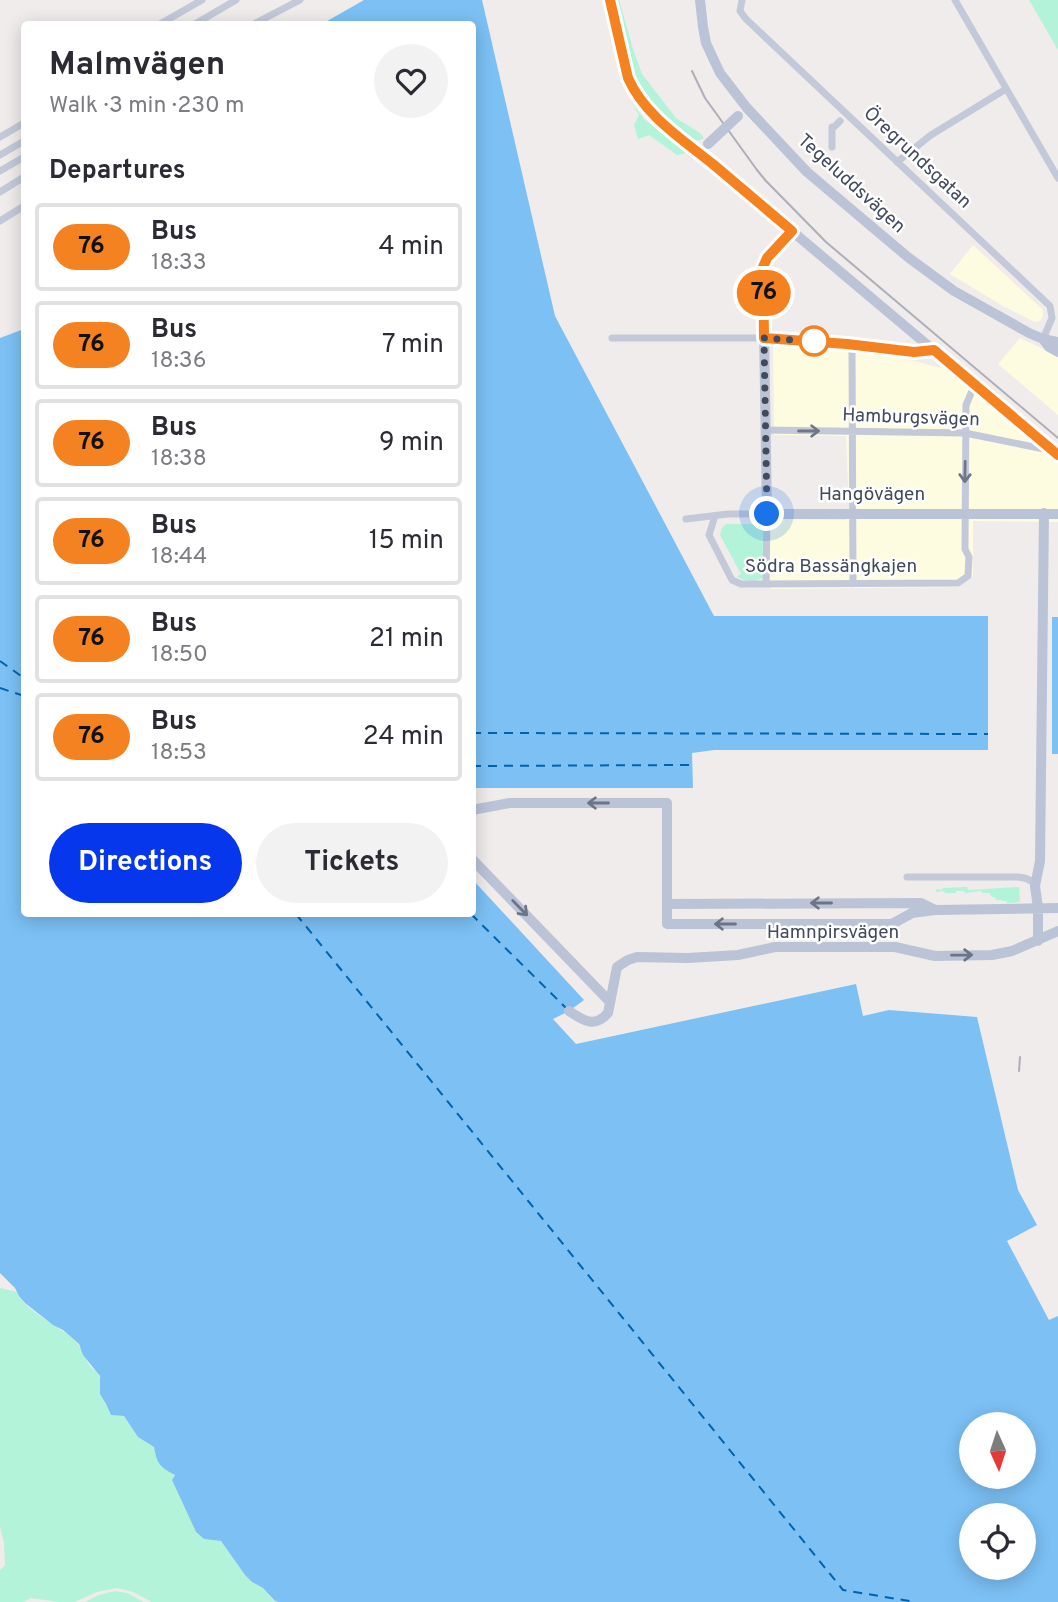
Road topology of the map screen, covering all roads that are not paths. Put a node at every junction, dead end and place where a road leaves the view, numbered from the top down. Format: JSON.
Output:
{"nodes":[{"id":1,"x":202,"y":0,"type":"edge"},
{"id":2,"x":236,"y":0,"type":"edge"},
{"id":3,"x":300,"y":0,"type":"edge"},
{"id":4,"x":610,"y":0,"type":"edge"},
{"id":5,"x":700,"y":0,"type":"edge"},
{"id":6,"x":955,"y":0,"type":"edge"},
{"id":7,"x":741,"y":3,"type":"edge"},
{"id":8,"x":165,"y":21,"type":"edge"},
{"id":9,"x":200,"y":21,"type":"edge"},
{"id":10,"x":260,"y":21,"type":"edge"},
{"id":11,"x":1006,"y":89,"type":"junction"},
{"id":12,"x":743,"y":112,"type":"junction"},
{"id":13,"x":840,"y":121,"type":"dead end"},
{"id":14,"x":21,"y":125,"type":"edge"},
{"id":15,"x":0,"y":137,"type":"edge"},
{"id":16,"x":21,"y":143,"type":"edge"},
{"id":17,"x":832,"y":147,"type":"dead end"},
{"id":18,"x":699,"y":153,"type":"junction"},
{"id":19,"x":0,"y":155,"type":"edge"},
{"id":20,"x":21,"y":159,"type":"edge"},
{"id":21,"x":897,"y":162,"type":"junction"},
{"id":22,"x":0,"y":171,"type":"edge"},
{"id":23,"x":1058,"y":178,"type":"edge"},
{"id":24,"x":21,"y":179,"type":"edge"},
{"id":25,"x":0,"y":192,"type":"edge"},
{"id":26,"x":21,"y":208,"type":"edge"},
{"id":27,"x":0,"y":221,"type":"edge"},
{"id":28,"x":792,"y":231,"type":"junction"},
{"id":29,"x":612,"y":338,"type":"dead end"},
{"id":30,"x":764,"y":338,"type":"junction"},
{"id":31,"x":1043,"y":340,"type":"junction"},
{"id":32,"x":1058,"y":342,"type":"edge"},
{"id":33,"x":852,"y":345,"type":"junction"},
{"id":34,"x":934,"y":350,"type":"junction"},
{"id":35,"x":1058,"y":352,"type":"edge"},
{"id":36,"x":975,"y":384,"type":"junction"},
{"id":37,"x":765,"y":430,"type":"junction"},
{"id":38,"x":852,"y":431,"type":"junction"},
{"id":39,"x":965,"y":432,"type":"junction"},
{"id":40,"x":1056,"y":453,"type":"edge"},
{"id":41,"x":853,"y":513,"type":"junction"},
{"id":42,"x":964,"y":513,"type":"junction"},
{"id":43,"x":1044,"y":513,"type":"junction"},
{"id":44,"x":767,"y":514,"type":"junction"},
{"id":45,"x":1058,"y":514,"type":"edge"},
{"id":46,"x":715,"y":516,"type":"junction"},
{"id":47,"x":686,"y":519,"type":"dead end"},
{"id":48,"x":766,"y":584,"type":"junction"},
{"id":49,"x":853,"y":584,"type":"junction"},
{"id":50,"x":476,"y":809,"type":"edge"},
{"id":51,"x":476,"y":863,"type":"edge"},
{"id":52,"x":907,"y":877,"type":"dead end"},
{"id":53,"x":1035,"y":886,"type":"junction"},
{"id":54,"x":667,"y":904,"type":"junction"},
{"id":55,"x":1038,"y":908,"type":"junction"},
{"id":56,"x":1058,"y":908,"type":"edge"},
{"id":57,"x":935,"y":910,"type":"junction"},
{"id":58,"x":1055,"y":933,"type":"edge"},
{"id":59,"x":1038,"y":941,"type":"junction"},
{"id":60,"x":610,"y":1002,"type":"junction"},
{"id":61,"x":569,"y":1011,"type":"dead end"}],
"edges":[{"from":1,"to":8,"type":"street"},
{"from":2,"to":9,"type":"street"},
{"from":3,"to":10,"type":"street"},
{"from":4,"to":18,"type":"main road"},
{"from":5,"to":12,"type":"main road","name":"Tegeluddsvägen"},
{"from":6,"to":11,"type":"street"},
{"from":7,"to":21,"type":"street","name":"Öregrundsgatan"},
{"from":11,"to":21,"type":"street"},
{"from":11,"to":23,"type":"street"},
{"from":12,"to":18,"type":"main road","bridge":true},
{"from":12,"to":31,"type":"main road","name":"Tegeluddsvägen"},
{"from":13,"to":17,"type":"street"},
{"from":14,"to":15,"type":"street"},
{"from":16,"to":19,"type":"street"},
{"from":18,"to":28,"type":"main road"},
{"from":20,"to":22,"type":"street"},
{"from":21,"to":31,"type":"street","name":"Öregrundsgatan"},
{"from":24,"to":25,"type":"street"},
{"from":26,"to":27,"type":"street"},
{"from":28,"to":30,"type":"main road"},
{"from":28,"to":34,"type":"main road"},
{"from":29,"to":30,"type":"street"},
{"from":30,"to":33,"type":"street"},
{"from":30,"to":37,"type":"main road"},
{"from":31,"to":32,"type":"main road","name":"Tegeluddsvägen"},
{"from":31,"to":35,"type":"main road","name":"Tegeluddsvägen"},
{"from":33,"to":34,"type":"street"},
{"from":33,"to":38,"type":"street"},
{"from":34,"to":36,"type":"main road"},
{"from":36,"to":39,"type":"street"},
{"from":36,"to":40,"type":"main road"},
{"from":37,"to":38,"type":"street","name":"Hamburgsvägen","one_way":true},
{"from":37,"to":44,"type":"main road"},
{"from":38,"to":39,"type":"street","name":"Hamburgsvägen"},
{"from":38,"to":41,"type":"street"},
{"from":39,"to":40,"type":"street","name":"Hamburgsvägen"},
{"from":39,"to":42,"type":"street","one_way":true},
{"from":41,"to":42,"type":"main road","name":"Hangövägen"},
{"from":41,"to":44,"type":"main road","name":"Hangövägen"},
{"from":41,"to":49,"type":"street"},
{"from":42,"to":43,"type":"main road","name":"Hangövägen"},
{"from":42,"to":49,"type":"street","name":"Södra Bassängkajen"},
{"from":43,"to":45,"type":"main road","name":"Hangövägen"},
{"from":43,"to":53,"type":"main road","name":"Hamnpirsvägen"},
{"from":44,"to":46,"type":"street","name":"Hangövägen"},
{"from":44,"to":48,"type":"street"},
{"from":46,"to":47,"type":"street","name":"Hangövägen"},
{"from":46,"to":48,"type":"street","name":"Södra Bassängkajen"},
{"from":48,"to":49,"type":"street","name":"Södra Bassängkajen"},
{"from":54,"to":50,"type":"main road","one_way":true},
{"from":51,"to":60,"type":"main road","one_way":true},
{"from":52,"to":53,"type":"street"},
{"from":53,"to":55,"type":"main road","name":"Hamnpirsvägen"},
{"from":57,"to":54,"type":"main road","name":"Hamnpirsvägen","one_way":true},
{"from":57,"to":54,"type":"main road","name":"Hamnpirsvägen","one_way":true},
{"from":55,"to":56,"type":"main road","name":"Hamnpirsvägen"},
{"from":55,"to":57,"type":"main road","name":"Hamnpirsvägen"},
{"from":55,"to":58,"type":"main road","name":"Hamnpirsvägen"},
{"from":55,"to":59,"type":"main road","name":"Hamnpirsvägen"},
{"from":58,"to":59,"type":"main road","name":"Hamnpirsvägen"},
{"from":60,"to":59,"type":"main road","name":"Hamnpirsvägen","one_way":true},
{"from":60,"to":61,"type":"main road"}]}
